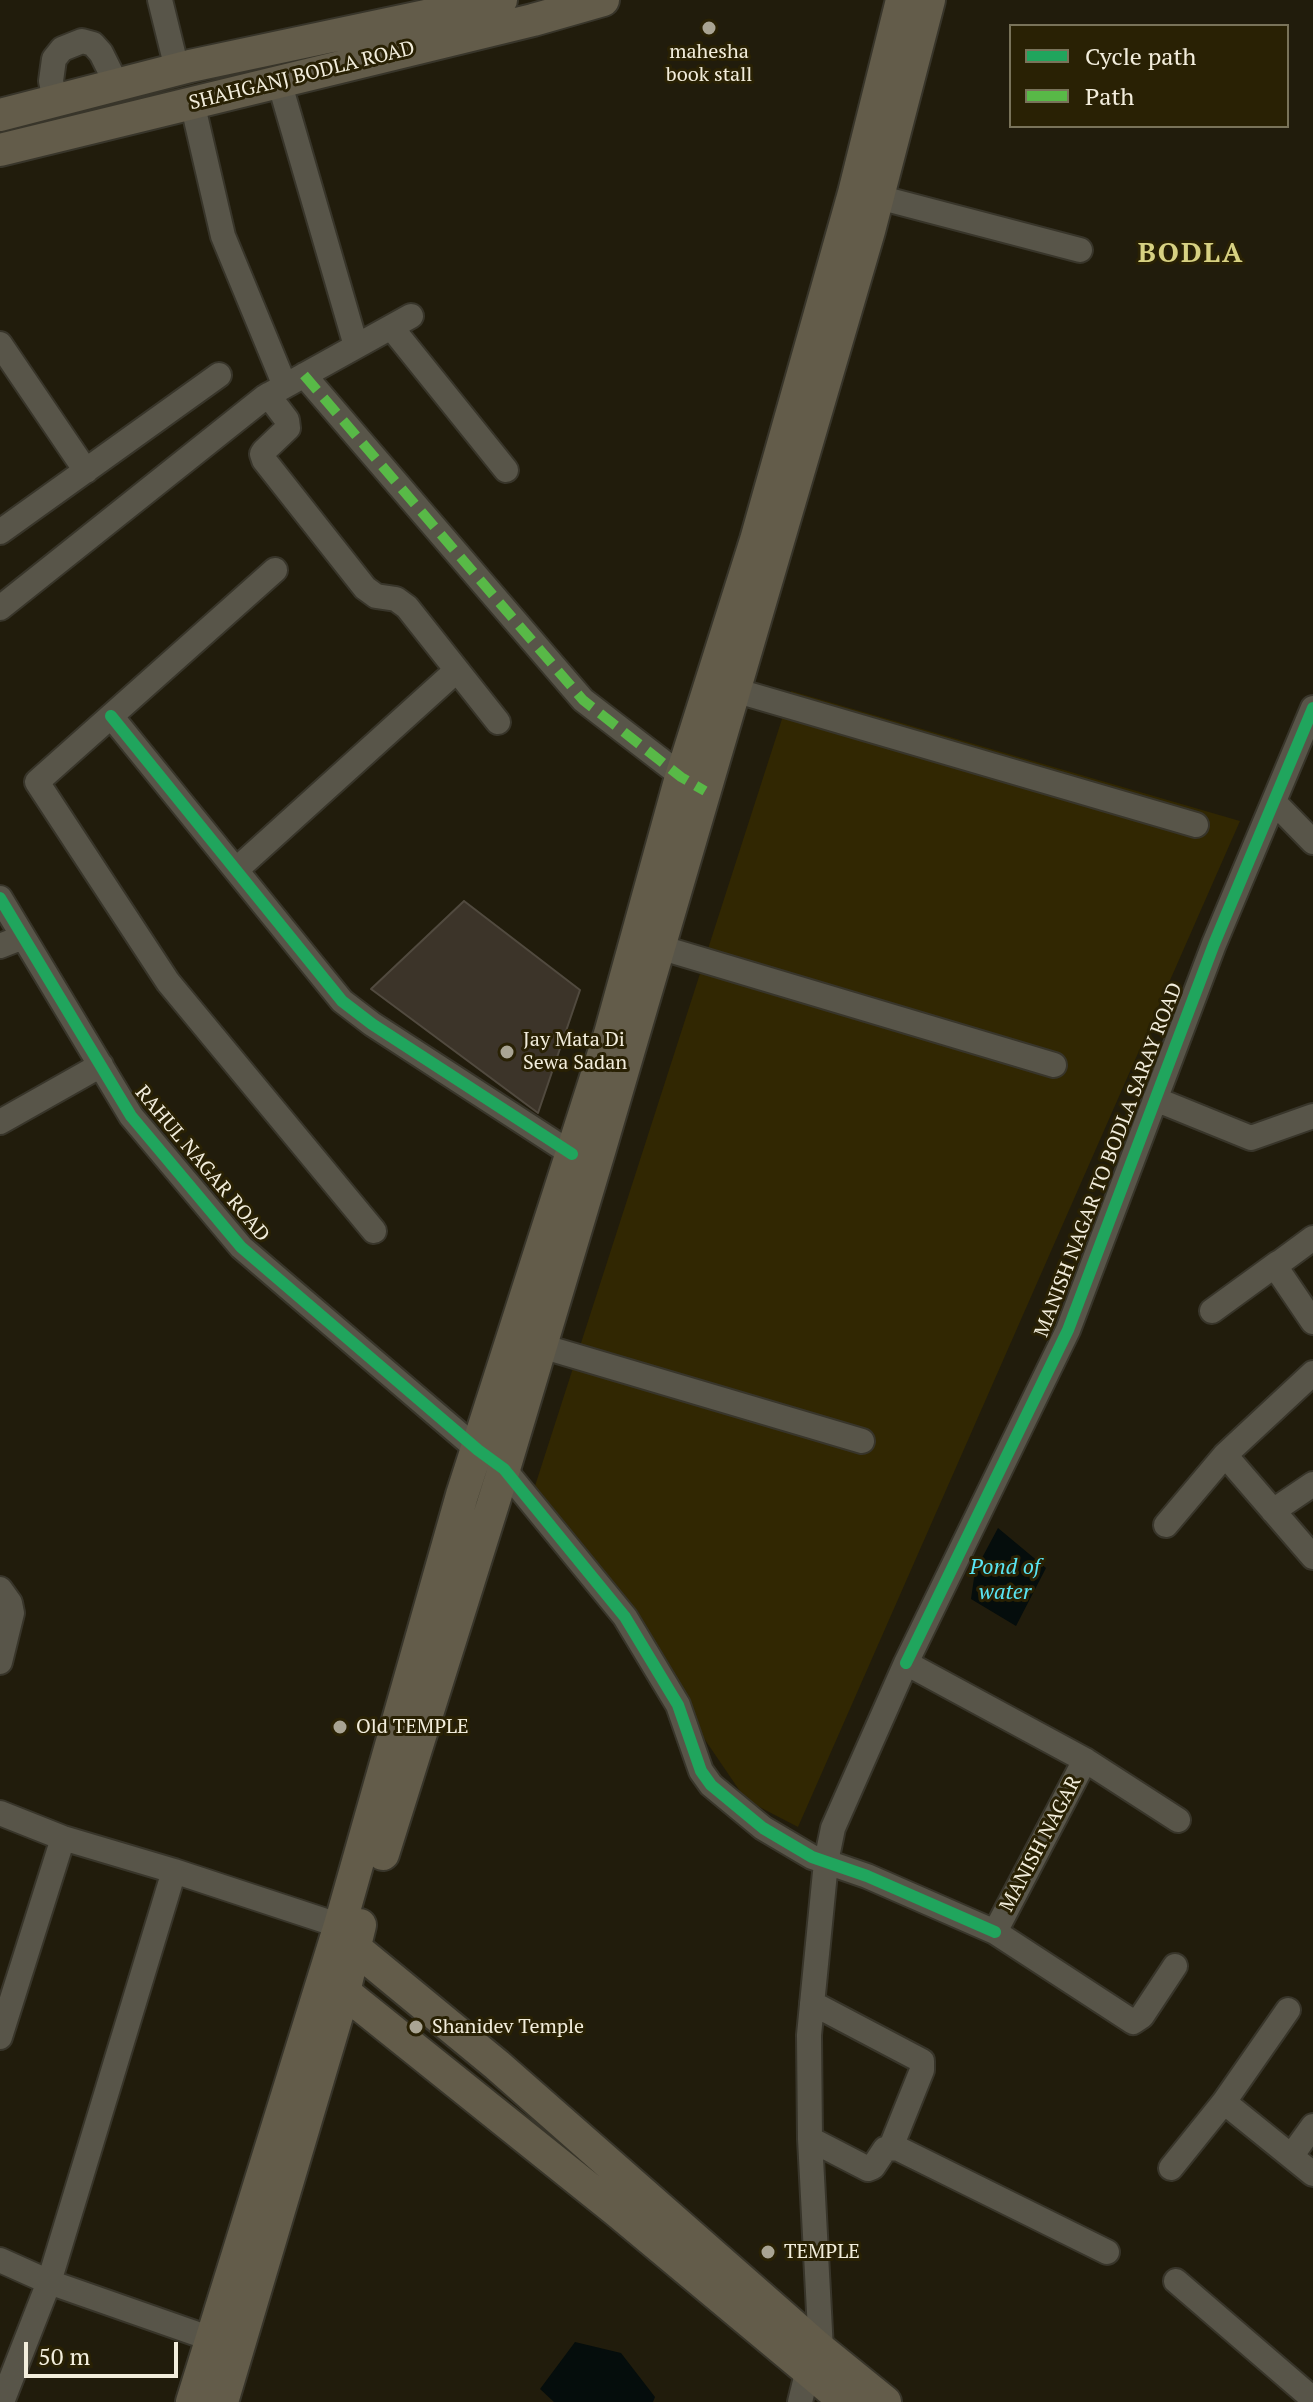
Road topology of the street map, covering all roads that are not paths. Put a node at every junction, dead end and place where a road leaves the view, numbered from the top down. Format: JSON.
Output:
{"nodes":[{"id":1,"x":160,"y":0,"type":"edge"},
{"id":2,"x":501,"y":0,"type":"edge"},
{"id":3,"x":603,"y":0,"type":"edge"},
{"id":4,"x":902,"y":0,"type":"edge"},
{"id":5,"x":929,"y":0,"type":"edge"},
{"id":6,"x":530,"y":10,"type":"edge"},
{"id":7,"x":177,"y":69,"type":"junction"},
{"id":8,"x":279,"y":81,"type":"junction"},
{"id":9,"x":117,"y":85,"type":"junction"},
{"id":10,"x":70,"y":97,"type":"junction"},
{"id":11,"x":192,"y":102,"type":"junction"},
{"id":12,"x":0,"y":115,"type":"edge"},
{"id":13,"x":94,"y":126,"type":"junction"},
{"id":14,"x":0,"y":150,"type":"edge"},
{"id":15,"x":878,"y":197,"type":"junction"},
{"id":16,"x":1080,"y":250,"type":"dead end"},
{"id":17,"x":0,"y":344,"type":"edge"},
{"id":18,"x":356,"y":346,"type":"junction"},
{"id":19,"x":219,"y":375,"type":"dead end"},
{"id":20,"x":286,"y":385,"type":"junction"},
{"id":21,"x":506,"y":470,"type":"dead end"},
{"id":22,"x":86,"y":471,"type":"junction"},
{"id":23,"x":0,"y":532,"type":"edge"},
{"id":24,"x":275,"y":570,"type":"dead end"},
{"id":25,"x":0,"y":608,"type":"edge"},
{"id":26,"x":457,"y":670,"type":"junction"},
{"id":27,"x":734,"y":690,"type":"junction"},
{"id":28,"x":1313,"y":708,"type":"edge"},
{"id":29,"x":111,"y":716,"type":"junction"},
{"id":30,"x":498,"y":722,"type":"dead end"},
{"id":31,"x":693,"y":784,"type":"junction"},
{"id":32,"x":1275,"y":803,"type":"junction"},
{"id":33,"x":1196,"y":825,"type":"dead end"},
{"id":34,"x":1313,"y":842,"type":"edge"},
{"id":35,"x":236,"y":870,"type":"junction"},
{"id":36,"x":0,"y":898,"type":"edge"},
{"id":37,"x":23,"y":937,"type":"junction"},
{"id":38,"x":0,"y":946,"type":"edge"},
{"id":39,"x":659,"y":947,"type":"junction"},
{"id":40,"x":101,"y":1065,"type":"junction"},
{"id":41,"x":1054,"y":1065,"type":"dead end"},
{"id":42,"x":1155,"y":1099,"type":"junction"},
{"id":43,"x":1313,"y":1116,"type":"edge"},
{"id":44,"x":0,"y":1122,"type":"edge"},
{"id":45,"x":572,"y":1154,"type":"junction"},
{"id":46,"x":374,"y":1231,"type":"dead end"},
{"id":47,"x":1313,"y":1238,"type":"edge"},
{"id":48,"x":1278,"y":1263,"type":"junction"},
{"id":49,"x":1212,"y":1311,"type":"dead end"},
{"id":50,"x":1313,"y":1322,"type":"edge"},
{"id":51,"x":541,"y":1346,"type":"junction"},
{"id":52,"x":1313,"y":1373,"type":"edge"},
{"id":53,"x":862,"y":1441,"type":"dead end"},
{"id":54,"x":478,"y":1450,"type":"junction"},
{"id":55,"x":1225,"y":1455,"type":"junction"},
{"id":56,"x":504,"y":1469,"type":"junction"},
{"id":57,"x":1313,"y":1484,"type":"edge"},
{"id":58,"x":1273,"y":1511,"type":"junction"},
{"id":59,"x":1166,"y":1525,"type":"dead end"},
{"id":60,"x":1313,"y":1557,"type":"edge"},
{"id":61,"x":0,"y":1589,"type":"edge"},
{"id":62,"x":0,"y":1662,"type":"edge"},
{"id":63,"x":906,"y":1663,"type":"junction"},
{"id":64,"x":1085,"y":1760,"type":"junction"},
{"id":65,"x":0,"y":1813,"type":"edge"},
{"id":66,"x":1178,"y":1820,"type":"dead end"},
{"id":67,"x":63,"y":1838,"type":"junction"},
{"id":68,"x":819,"y":1860,"type":"junction"},
{"id":69,"x":174,"y":1871,"type":"junction"},
{"id":70,"x":995,"y":1932,"type":"junction"},
{"id":71,"x":351,"y":1935,"type":"junction"},
{"id":72,"x":1175,"y":1966,"type":"dead end"},
{"id":73,"x":344,"y":1992,"type":"junction"},
{"id":74,"x":812,"y":2003,"type":"junction"},
{"id":75,"x":1288,"y":2010,"type":"dead end"},
{"id":76,"x":0,"y":2037,"type":"edge"},
{"id":77,"x":1224,"y":2102,"type":"junction"},
{"id":78,"x":1313,"y":2126,"type":"edge"},
{"id":79,"x":810,"y":2139,"type":"junction"},
{"id":80,"x":891,"y":2147,"type":"junction"},
{"id":81,"x":1292,"y":2155,"type":"junction"},
{"id":82,"x":1171,"y":2168,"type":"dead end"},
{"id":83,"x":1313,"y":2174,"type":"edge"},
{"id":84,"x":1107,"y":2252,"type":"dead end"},
{"id":85,"x":0,"y":2260,"type":"edge"},
{"id":86,"x":1176,"y":2281,"type":"dead end"},
{"id":87,"x":49,"y":2282,"type":"junction"},
{"id":88,"x":224,"y":2344,"type":"junction"},
{"id":89,"x":814,"y":2360,"type":"junction"},
{"id":90,"x":1313,"y":2399,"type":"edge"},
{"id":91,"x":2,"y":2402,"type":"edge"},
{"id":92,"x":192,"y":2402,"type":"edge"},
{"id":93,"x":222,"y":2402,"type":"edge"},
{"id":94,"x":800,"y":2402,"type":"edge"},
{"id":95,"x":846,"y":2402,"type":"edge"},
{"id":96,"x":885,"y":2402,"type":"edge"}],
"edges":[{"from":1,"to":7,"type":"street"},
{"from":2,"to":7,"type":"main road","name":"SHAHGANJ BODLA ROAD"},
{"from":3,"to":6,"type":"main road","name":"SHAHGANJ BODLA ROAD"},
{"from":4,"to":31,"type":"main road"},
{"from":5,"to":15,"type":"main road"},
{"from":6,"to":8,"type":"main road","name":"SHAHGANJ BODLA ROAD"},
{"from":7,"to":9,"type":"main road","name":"SHAHGANJ BODLA ROAD"},
{"from":8,"to":11,"type":"main road","name":"SHAHGANJ BODLA ROAD"},
{"from":8,"to":18,"type":"street"},
{"from":9,"to":10,"type":"main road","name":"SHAHGANJ BODLA ROAD"},
{"from":9,"to":10,"type":"street"},
{"from":10,"to":12,"type":"main road","name":"SHAHGANJ BODLA ROAD"},
{"from":10,"to":13,"type":"main road"},
{"from":11,"to":13,"type":"main road","name":"SHAHGANJ BODLA ROAD"},
{"from":11,"to":20,"type":"street"},
{"from":13,"to":14,"type":"main road","name":"SHAHGANJ BODLA ROAD"},
{"from":15,"to":16,"type":"street"},
{"from":15,"to":27,"type":"main road"},
{"from":17,"to":22,"type":"street"},
{"from":18,"to":20,"type":"street"},
{"from":18,"to":21,"type":"street"},
{"from":19,"to":22,"type":"street"},
{"from":20,"to":25,"type":"street"},
{"from":20,"to":26,"type":"street"},
{"from":20,"to":31,"type":"street"},
{"from":22,"to":23,"type":"street"},
{"from":24,"to":29,"type":"street"},
{"from":26,"to":30,"type":"street"},
{"from":26,"to":35,"type":"street"},
{"from":27,"to":31,"type":"main road"},
{"from":27,"to":33,"type":"street"},
{"from":28,"to":32,"type":"street","name":"MANISH NAGAR TO BODLA SARAY ROAD"},
{"from":29,"to":35,"type":"street"},
{"from":29,"to":46,"type":"street"},
{"from":31,"to":39,"type":"main road"},
{"from":31,"to":45,"type":"main road"},
{"from":32,"to":34,"type":"street"},
{"from":32,"to":42,"type":"street","name":"MANISH NAGAR TO BODLA SARAY ROAD"},
{"from":35,"to":45,"type":"street"},
{"from":36,"to":37,"type":"street","name":"RAHUL NAGAR ROAD"},
{"from":37,"to":38,"type":"street"},
{"from":37,"to":40,"type":"street","name":"RAHUL NAGAR ROAD"},
{"from":39,"to":41,"type":"street"},
{"from":39,"to":51,"type":"main road"},
{"from":40,"to":44,"type":"street"},
{"from":40,"to":54,"type":"street","name":"RAHUL NAGAR ROAD"},
{"from":42,"to":43,"type":"street"},
{"from":42,"to":63,"type":"street","name":"MANISH NAGAR TO BODLA SARAY ROAD"},
{"from":45,"to":54,"type":"main road"},
{"from":47,"to":48,"type":"street"},
{"from":48,"to":49,"type":"street"},
{"from":48,"to":50,"type":"street"},
{"from":51,"to":53,"type":"street"},
{"from":51,"to":56,"type":"main road"},
{"from":52,"to":55,"type":"street"},
{"from":54,"to":56,"type":"street","name":"RAHUL NAGAR ROAD"},
{"from":54,"to":71,"type":"main road"},
{"from":55,"to":58,"type":"street"},
{"from":55,"to":59,"type":"street"},
{"from":56,"to":68,"type":"street","name":"RAHUL NAGAR ROAD"},
{"from":56,"to":71,"type":"main road"},
{"from":57,"to":58,"type":"street"},
{"from":58,"to":60,"type":"street"},
{"from":61,"to":62,"type":"street"},
{"from":63,"to":64,"type":"street"},
{"from":63,"to":68,"type":"street","name":"MANISH NAGAR TO BODLA SARAY ROAD"},
{"from":64,"to":66,"type":"street"},
{"from":64,"to":70,"type":"street","name":"MANISH NAGAR"},
{"from":65,"to":67,"type":"street"},
{"from":67,"to":69,"type":"street"},
{"from":67,"to":76,"type":"street"},
{"from":68,"to":70,"type":"street","name":"RAHUL NAGAR ROAD"},
{"from":68,"to":74,"type":"street","name":"MANISH NAGAR TO BODLA SARAY ROAD"},
{"from":69,"to":71,"type":"street"},
{"from":69,"to":87,"type":"street"},
{"from":70,"to":72,"type":"street","name":"MANISH NAGAR"},
{"from":71,"to":73,"type":"main road"},
{"from":71,"to":88,"type":"main road"},
{"from":71,"to":89,"type":"main road"},
{"from":73,"to":88,"type":"main road"},
{"from":73,"to":89,"type":"main road"},
{"from":74,"to":79,"type":"street","name":"MANISH NAGAR TO BODLA SARAY ROAD"},
{"from":74,"to":80,"type":"street"},
{"from":75,"to":77,"type":"street"},
{"from":77,"to":81,"type":"street"},
{"from":77,"to":82,"type":"street"},
{"from":78,"to":81,"type":"street"},
{"from":79,"to":80,"type":"street"},
{"from":79,"to":89,"type":"street","name":"MANISH NAGAR TO BODLA SARAY ROAD"},
{"from":80,"to":84,"type":"street"},
{"from":81,"to":83,"type":"street"},
{"from":85,"to":87,"type":"street"},
{"from":86,"to":90,"type":"street"},
{"from":87,"to":88,"type":"street"},
{"from":87,"to":91,"type":"street"},
{"from":88,"to":92,"type":"main road"},
{"from":88,"to":93,"type":"main road"},
{"from":89,"to":94,"type":"street","name":"MANISH NAGAR TO BODLA SARAY ROAD"},
{"from":89,"to":95,"type":"main road"},
{"from":89,"to":96,"type":"main road"}]}
